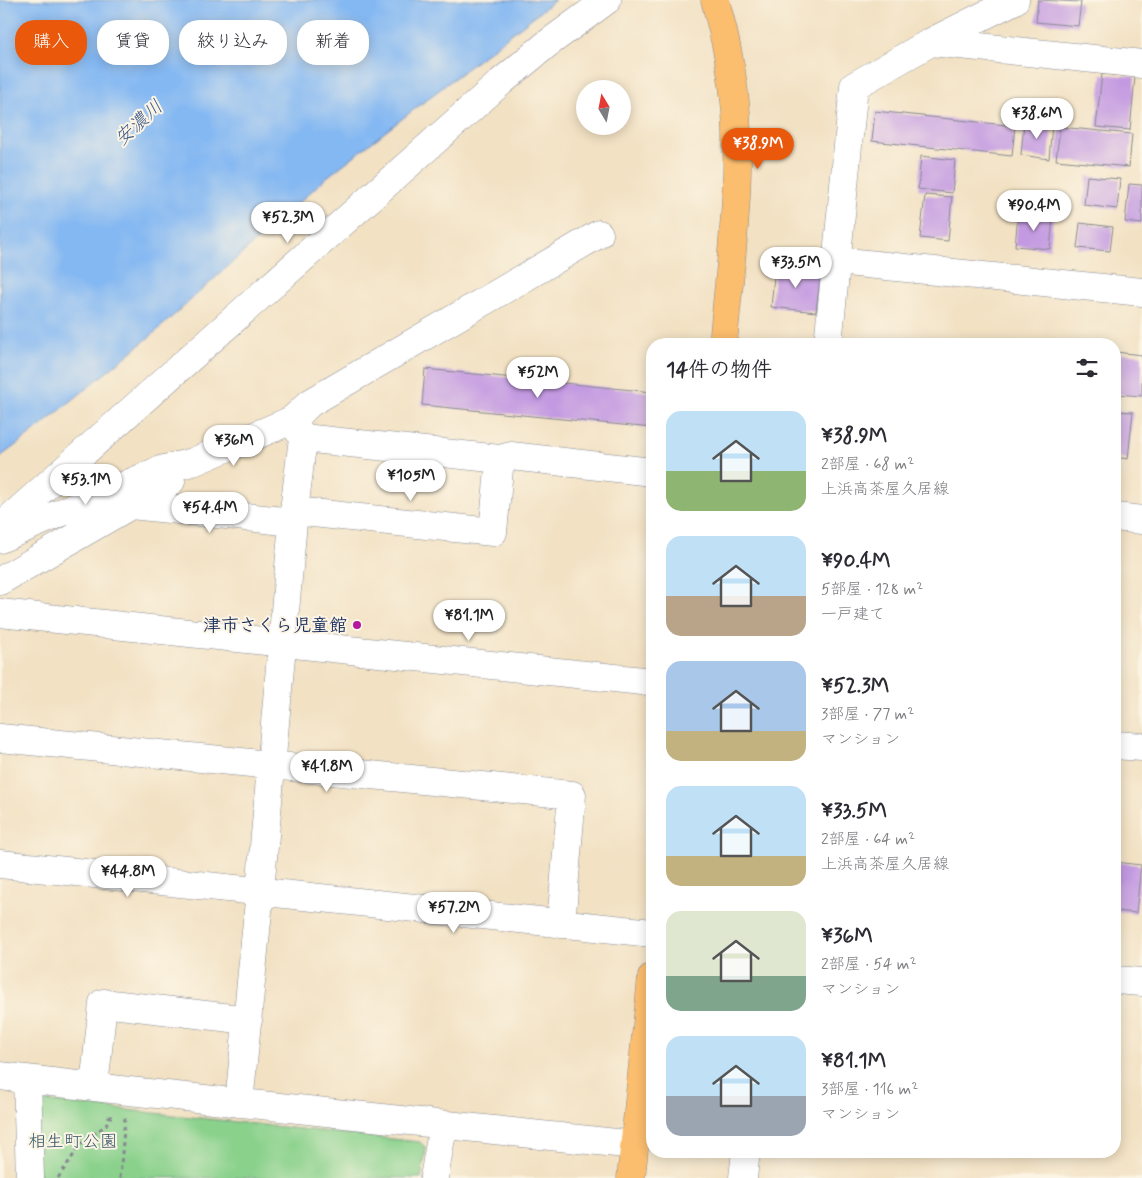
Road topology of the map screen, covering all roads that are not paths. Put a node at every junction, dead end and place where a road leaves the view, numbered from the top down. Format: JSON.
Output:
{"nodes":[{"id":1,"x":608,"y":0,"type":"edge"},
{"id":2,"x":716,"y":0,"type":"edge"},
{"id":3,"x":1014,"y":0,"type":"edge"},
{"id":4,"x":931,"y":42,"type":"junction"},
{"id":5,"x":1142,"y":64,"type":"edge"},
{"id":6,"x":599,"y":234,"type":"dead end"},
{"id":7,"x":836,"y":261,"type":"junction"},
{"id":8,"x":1142,"y":292,"type":"edge"},
{"id":9,"x":723,"y":338,"type":"edge"},
{"id":10,"x":829,"y":338,"type":"edge"},
{"id":11,"x":297,"y":429,"type":"junction"},
{"id":12,"x":500,"y":460,"type":"junction"},
{"id":13,"x":193,"y":462,"type":"junction"},
{"id":14,"x":646,"y":471,"type":"edge"},
{"id":15,"x":131,"y":505,"type":"junction"},
{"id":16,"x":293,"y":516,"type":"junction"},
{"id":17,"x":1121,"y":518,"type":"edge"},
{"id":18,"x":1142,"y":520,"type":"edge"},
{"id":19,"x":0,"y":527,"type":"edge"},
{"id":20,"x":0,"y":540,"type":"edge"},
{"id":21,"x":0,"y":581,"type":"edge"},
{"id":22,"x":0,"y":613,"type":"edge"},
{"id":23,"x":281,"y":643,"type":"junction"},
{"id":24,"x":646,"y":681,"type":"edge"},
{"id":25,"x":0,"y":738,"type":"edge"},
{"id":26,"x":1121,"y":745,"type":"edge"},
{"id":27,"x":1142,"y":747,"type":"edge"},
{"id":28,"x":271,"y":766,"type":"junction"},
{"id":29,"x":0,"y":864,"type":"edge"},
{"id":30,"x":260,"y":891,"type":"junction"},
{"id":31,"x":561,"y":924,"type":"junction"},
{"id":32,"x":646,"y":931,"type":"edge"},
{"id":33,"x":1121,"y":980,"type":"edge"},
{"id":34,"x":1142,"y":982,"type":"edge"},
{"id":35,"x":248,"y":1020,"type":"junction"},
{"id":36,"x":646,"y":1033,"type":"edge"},
{"id":37,"x":0,"y":1076,"type":"edge"},
{"id":38,"x":27,"y":1079,"type":"junction"},
{"id":39,"x":94,"y":1087,"type":"junction"},
{"id":40,"x":239,"y":1103,"type":"junction"},
{"id":41,"x":443,"y":1126,"type":"junction"},
{"id":42,"x":634,"y":1145,"type":"junction"},
{"id":43,"x":745,"y":1158,"type":"edge"},
{"id":44,"x":30,"y":1178,"type":"edge"},
{"id":45,"x":434,"y":1178,"type":"edge"},
{"id":46,"x":631,"y":1178,"type":"edge"},
{"id":47,"x":743,"y":1178,"type":"edge"}],
"edges":[{"from":1,"to":19,"type":"street"},
{"from":2,"to":9,"type":"main road"},
{"from":3,"to":4,"type":"street"},
{"from":4,"to":5,"type":"street"},
{"from":4,"to":7,"type":"street"},
{"from":6,"to":11,"type":"street"},
{"from":7,"to":8,"type":"street"},
{"from":7,"to":10,"type":"street"},
{"from":11,"to":12,"type":"street"},
{"from":11,"to":13,"type":"street"},
{"from":11,"to":16,"type":"street"},
{"from":12,"to":14,"type":"street"},
{"from":12,"to":16,"type":"street"},
{"from":13,"to":15,"type":"street"},
{"from":13,"to":20,"type":"street"},
{"from":15,"to":16,"type":"street"},
{"from":15,"to":21,"type":"street"},
{"from":16,"to":23,"type":"street"},
{"from":17,"to":18,"type":"street"},
{"from":22,"to":23,"type":"street"},
{"from":23,"to":24,"type":"street"},
{"from":23,"to":28,"type":"street"},
{"from":25,"to":28,"type":"street"},
{"from":26,"to":27,"type":"street"},
{"from":28,"to":30,"type":"street"},
{"from":28,"to":31,"type":"street"},
{"from":29,"to":30,"type":"street"},
{"from":30,"to":31,"type":"street"},
{"from":30,"to":35,"type":"street"},
{"from":31,"to":32,"type":"street"},
{"from":33,"to":34,"type":"street"},
{"from":35,"to":39,"type":"street"},
{"from":35,"to":40,"type":"street"},
{"from":36,"to":42,"type":"main road"},
{"from":37,"to":38,"type":"street"},
{"from":38,"to":39,"type":"street"},
{"from":38,"to":44,"type":"street"},
{"from":39,"to":40,"type":"street"},
{"from":40,"to":41,"type":"street"},
{"from":41,"to":42,"type":"street"},
{"from":41,"to":45,"type":"street"},
{"from":42,"to":46,"type":"main road"},
{"from":43,"to":47,"type":"street"}]}
